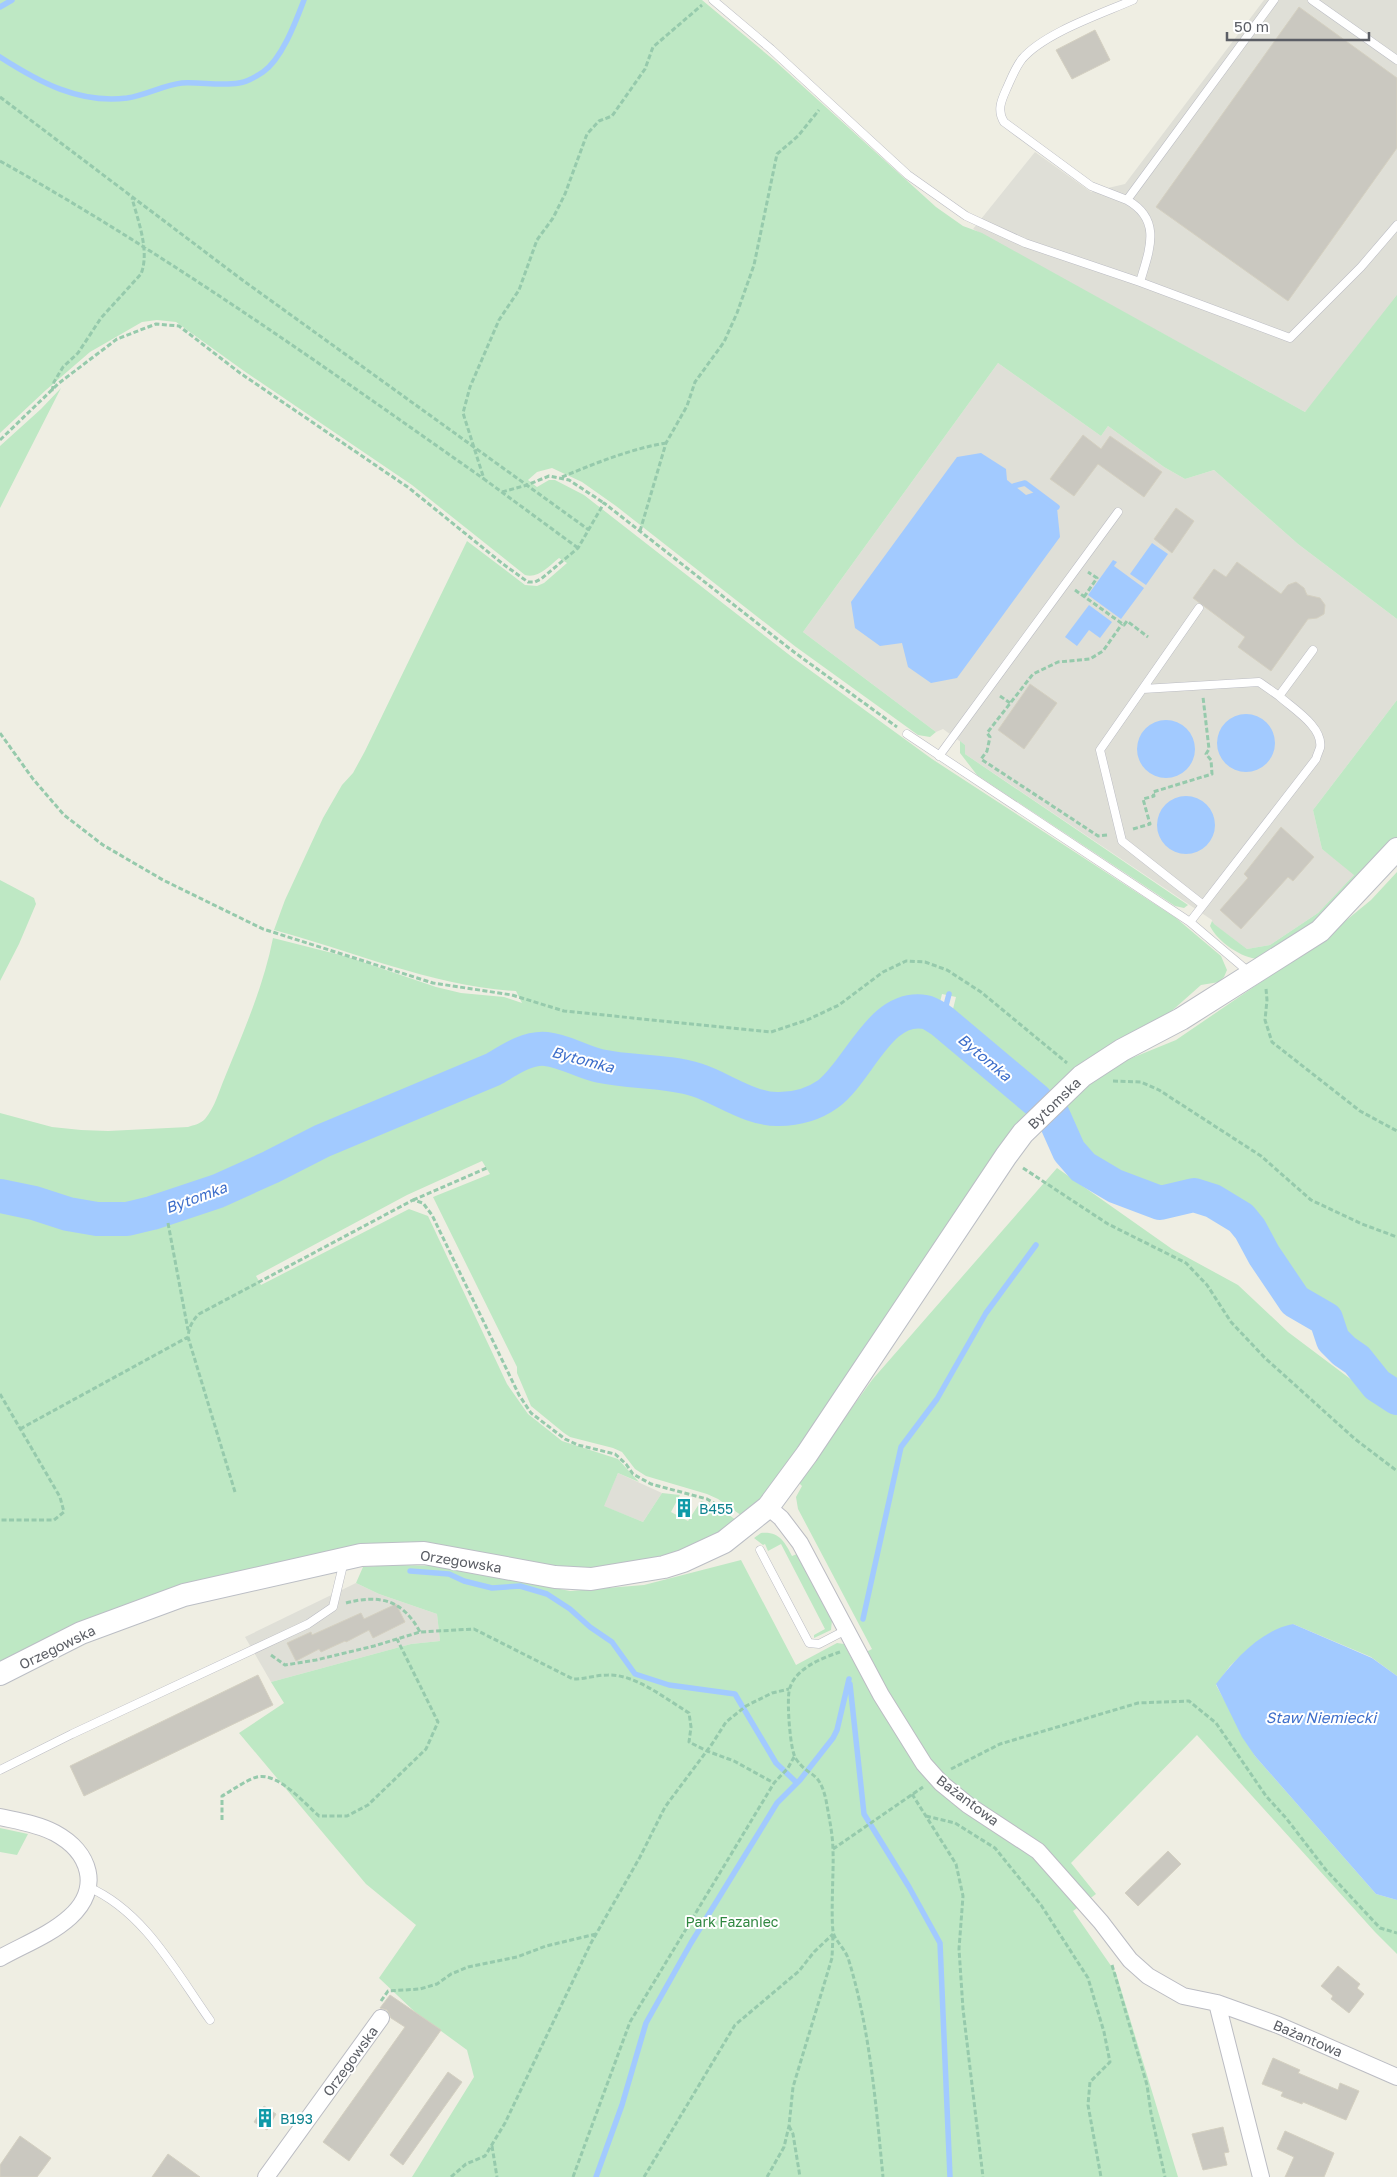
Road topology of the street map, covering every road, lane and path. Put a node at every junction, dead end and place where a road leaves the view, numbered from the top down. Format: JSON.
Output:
{"nodes":[{"id":1,"x":708,"y":0,"type":"edge"},
{"id":2,"x":713,"y":0,"type":"edge"},
{"id":3,"x":1133,"y":0,"type":"edge"},
{"id":4,"x":1274,"y":0,"type":"edge"},
{"id":5,"x":1312,"y":0,"type":"edge"},
{"id":6,"x":1397,"y":60,"type":"edge"},
{"id":7,"x":0,"y":97,"type":"edge"},
{"id":8,"x":828,"y":100,"type":"junction"},
{"id":9,"x":0,"y":161,"type":"edge"},
{"id":10,"x":132,"y":197,"type":"junction"},
{"id":11,"x":1127,"y":200,"type":"junction"},
{"id":12,"x":1397,"y":225,"type":"edge"},
{"id":13,"x":143,"y":246,"type":"junction"},
{"id":14,"x":1140,"y":282,"type":"junction"},
{"id":15,"x":52,"y":391,"type":"junction"},
{"id":16,"x":0,"y":440,"type":"edge"},
{"id":17,"x":666,"y":444,"type":"junction"},
{"id":18,"x":474,"y":447,"type":"junction"},
{"id":19,"x":561,"y":478,"type":"junction"},
{"id":20,"x":484,"y":479,"type":"junction"},
{"id":21,"x":528,"y":485,"type":"junction"},
{"id":22,"x":502,"y":492,"type":"junction"},
{"id":23,"x":604,"y":503,"type":"junction"},
{"id":24,"x":1118,"y":512,"type":"dead end"},
{"id":25,"x":589,"y":530,"type":"junction"},
{"id":26,"x":640,"y":531,"type":"junction"},
{"id":27,"x":578,"y":548,"type":"junction"},
{"id":28,"x":1090,"y":573,"type":"dead end"},
{"id":29,"x":1077,"y":592,"type":"dead end"},
{"id":30,"x":1084,"y":597,"type":"junction"},
{"id":31,"x":1198,"y":608,"type":"dead end"},
{"id":32,"x":1122,"y":624,"type":"junction"},
{"id":33,"x":1148,"y":637,"type":"dead end"},
{"id":34,"x":1313,"y":650,"type":"dead end"},
{"id":35,"x":1143,"y":689,"type":"junction"},
{"id":36,"x":1203,"y":696,"type":"dead end"},
{"id":37,"x":1279,"y":696,"type":"junction"},
{"id":38,"x":0,"y":733,"type":"edge"},
{"id":39,"x":907,"y":734,"type":"joint"},
{"id":40,"x":939,"y":756,"type":"junction"},
{"id":41,"x":1136,"y":829,"type":"dead end"},
{"id":42,"x":1108,"y":834,"type":"dead end"},
{"id":43,"x":1397,"y":849,"type":"edge"},
{"id":44,"x":1202,"y":904,"type":"junction"},
{"id":45,"x":1190,"y":922,"type":"junction"},
{"id":46,"x":1251,"y":974,"type":"junction"},
{"id":47,"x":1082,"y":1076,"type":"junction"},
{"id":48,"x":1397,"y":1131,"type":"edge"},
{"id":49,"x":1006,"y":1156,"type":"junction"},
{"id":50,"x":486,"y":1168,"type":"dead end"},
{"id":51,"x":408,"y":1202,"type":"junction"},
{"id":52,"x":168,"y":1223,"type":"dead end"},
{"id":53,"x":1397,"y":1237,"type":"edge"},
{"id":54,"x":188,"y":1331,"type":"junction"},
{"id":55,"x":188,"y":1337,"type":"junction"},
{"id":56,"x":0,"y":1394,"type":"edge"},
{"id":57,"x":20,"y":1429,"type":"junction"},
{"id":58,"x":807,"y":1454,"type":"joint"},
{"id":59,"x":1397,"y":1471,"type":"edge"},
{"id":60,"x":235,"y":1492,"type":"dead end"},
{"id":61,"x":768,"y":1507,"type":"junction"},
{"id":62,"x":0,"y":1520,"type":"edge"},
{"id":63,"x":746,"y":1525,"type":"junction"},
{"id":64,"x":760,"y":1550,"type":"dead end"},
{"id":65,"x":345,"y":1559,"type":"junction"},
{"id":66,"x":334,"y":1607,"type":"junction"},
{"id":67,"x":846,"y":1630,"type":"junction"},
{"id":68,"x":420,"y":1632,"type":"junction"},
{"id":69,"x":397,"y":1639,"type":"junction"},
{"id":70,"x":263,"y":1645,"type":"junction"},
{"id":71,"x":845,"y":1652,"type":"dead end"},
{"id":72,"x":0,"y":1674,"type":"edge"},
{"id":73,"x":789,"y":1689,"type":"junction"},
{"id":74,"x":707,"y":1751,"type":"junction"},
{"id":75,"x":794,"y":1757,"type":"junction"},
{"id":76,"x":0,"y":1770,"type":"edge"},
{"id":77,"x":936,"y":1777,"type":"junction"},
{"id":78,"x":774,"y":1783,"type":"junction"},
{"id":79,"x":912,"y":1794,"type":"junction"},
{"id":80,"x":926,"y":1816,"type":"junction"},
{"id":81,"x":0,"y":1817,"type":"edge"},
{"id":82,"x":222,"y":1820,"type":"dead end"},
{"id":83,"x":833,"y":1850,"type":"junction"},
{"id":84,"x":88,"y":1887,"type":"junction"},
{"id":85,"x":1397,"y":1933,"type":"edge"},
{"id":86,"x":596,"y":1934,"type":"junction"},
{"id":87,"x":833,"y":1934,"type":"junction"},
{"id":88,"x":1111,"y":1934,"type":"junction"},
{"id":89,"x":0,"y":1958,"type":"edge"},
{"id":90,"x":388,"y":1991,"type":"dead end"},
{"id":91,"x":1217,"y":2003,"type":"junction"},
{"id":92,"x":381,"y":2018,"type":"dead end"},
{"id":93,"x":210,"y":2020,"type":"dead end"},
{"id":94,"x":1397,"y":2077,"type":"edge"},
{"id":95,"x":789,"y":2126,"type":"junction"},
{"id":96,"x":492,"y":2145,"type":"junction"},
{"id":97,"x":266,"y":2177,"type":"edge"},
{"id":98,"x":451,"y":2177,"type":"edge"},
{"id":99,"x":497,"y":2177,"type":"edge"},
{"id":100,"x":573,"y":2177,"type":"edge"},
{"id":101,"x":644,"y":2177,"type":"edge"},
{"id":102,"x":767,"y":2177,"type":"edge"},
{"id":103,"x":800,"y":2177,"type":"edge"},
{"id":104,"x":883,"y":2177,"type":"edge"},
{"id":105,"x":983,"y":2177,"type":"edge"},
{"id":106,"x":1101,"y":2177,"type":"edge"},
{"id":107,"x":1164,"y":2177,"type":"edge"},
{"id":108,"x":1261,"y":2177,"type":"edge"}],
"edges":[{"from":1,"to":18,"type":"path"},
{"from":2,"to":8,"type":"lane"},
{"from":3,"to":11,"type":"lane"},
{"from":4,"to":11,"type":"lane"},
{"from":5,"to":6,"type":"lane"},
{"from":7,"to":10,"type":"path"},
{"from":8,"to":14,"type":"lane"},
{"from":8,"to":17,"type":"path"},
{"from":9,"to":13,"type":"path"},
{"from":10,"to":13,"type":"path"},
{"from":10,"to":18,"type":"path"},
{"from":11,"to":14,"type":"lane"},
{"from":12,"to":14,"type":"lane"},
{"from":13,"to":15,"type":"path"},
{"from":13,"to":20,"type":"path"},
{"from":15,"to":16,"type":"path"},
{"from":15,"to":27,"type":"path"},
{"from":17,"to":19,"type":"path"},
{"from":17,"to":26,"type":"path"},
{"from":18,"to":20,"type":"path"},
{"from":18,"to":21,"type":"path"},
{"from":19,"to":21,"type":"path"},
{"from":19,"to":23,"type":"path"},
{"from":20,"to":22,"type":"path"},
{"from":21,"to":22,"type":"path"},
{"from":21,"to":25,"type":"path"},
{"from":22,"to":27,"type":"path"},
{"from":23,"to":25,"type":"path"},
{"from":23,"to":26,"type":"path"},
{"from":24,"to":40,"type":"lane"},
{"from":25,"to":27,"type":"path"},
{"from":26,"to":39,"type":"path"},
{"from":28,"to":30,"type":"path"},
{"from":29,"to":30,"type":"path"},
{"from":30,"to":32,"type":"path"},
{"from":31,"to":35,"type":"lane"},
{"from":32,"to":33,"type":"path"},
{"from":32,"to":42,"type":"path"},
{"from":34,"to":37,"type":"lane"},
{"from":35,"to":37,"type":"lane"},
{"from":35,"to":44,"type":"lane"},
{"from":36,"to":41,"type":"path"},
{"from":37,"to":44,"type":"lane"},
{"from":38,"to":47,"type":"path"},
{"from":39,"to":40,"type":"lane"},
{"from":40,"to":45,"type":"lane"},
{"from":43,"to":46,"type":"street","name":"Bytomska"},
{"from":44,"to":45,"type":"lane"},
{"from":45,"to":46,"type":"lane"},
{"from":46,"to":47,"type":"street","name":"Bytomska"},
{"from":46,"to":48,"type":"path"},
{"from":47,"to":49,"type":"street","name":"Bytomska"},
{"from":47,"to":53,"type":"path"},
{"from":49,"to":58,"type":"street","name":"Bytomska"},
{"from":49,"to":59,"type":"path"},
{"from":50,"to":51,"type":"path"},
{"from":51,"to":54,"type":"path"},
{"from":51,"to":63,"type":"path"},
{"from":52,"to":54,"type":"path"},
{"from":54,"to":55,"type":"path"},
{"from":55,"to":57,"type":"path"},
{"from":55,"to":60,"type":"path"},
{"from":56,"to":57,"type":"path"},
{"from":57,"to":62,"type":"path"},
{"from":58,"to":61,"type":"street","name":"Orzegowska"},
{"from":61,"to":63,"type":"street","name":"Orzegowska"},
{"from":61,"to":67,"type":"street","name":"Bażantowa"},
{"from":63,"to":65,"type":"street","name":"Orzegowska"},
{"from":64,"to":67,"type":"lane"},
{"from":65,"to":66,"type":"lane"},
{"from":65,"to":72,"type":"street","name":"Orzegowska"},
{"from":66,"to":68,"type":"path"},
{"from":66,"to":70,"type":"lane"},
{"from":67,"to":77,"type":"street","name":"Bażantowa"},
{"from":68,"to":69,"type":"path"},
{"from":68,"to":74,"type":"path"},
{"from":69,"to":70,"type":"path"},
{"from":69,"to":82,"type":"path"},
{"from":70,"to":76,"type":"lane"},
{"from":71,"to":73,"type":"path"},
{"from":73,"to":74,"type":"path"},
{"from":73,"to":75,"type":"path"},
{"from":74,"to":78,"type":"path"},
{"from":74,"to":86,"type":"path"},
{"from":75,"to":78,"type":"path"},
{"from":75,"to":83,"type":"path"},
{"from":77,"to":79,"type":"path"},
{"from":77,"to":85,"type":"path"},
{"from":77,"to":88,"type":"street","name":"Bażantowa"},
{"from":78,"to":100,"type":"path"},
{"from":79,"to":80,"type":"path"},
{"from":79,"to":83,"type":"path"},
{"from":80,"to":105,"type":"path"},
{"from":80,"to":106,"type":"path"},
{"from":81,"to":84,"type":"street"},
{"from":83,"to":87,"type":"path"},
{"from":84,"to":89,"type":"street"},
{"from":84,"to":93,"type":"lane"},
{"from":86,"to":90,"type":"path"},
{"from":86,"to":96,"type":"path"},
{"from":87,"to":95,"type":"path"},
{"from":87,"to":101,"type":"path"},
{"from":87,"to":104,"type":"path"},
{"from":88,"to":91,"type":"street","name":"Bażantowa"},
{"from":88,"to":107,"type":"path"},
{"from":91,"to":94,"type":"street","name":"Bażantowa"},
{"from":91,"to":108,"type":"street"},
{"from":92,"to":97,"type":"street","name":"Orzegowska"},
{"from":95,"to":102,"type":"path"},
{"from":95,"to":103,"type":"path"},
{"from":96,"to":98,"type":"path"},
{"from":96,"to":99,"type":"path"}]}
